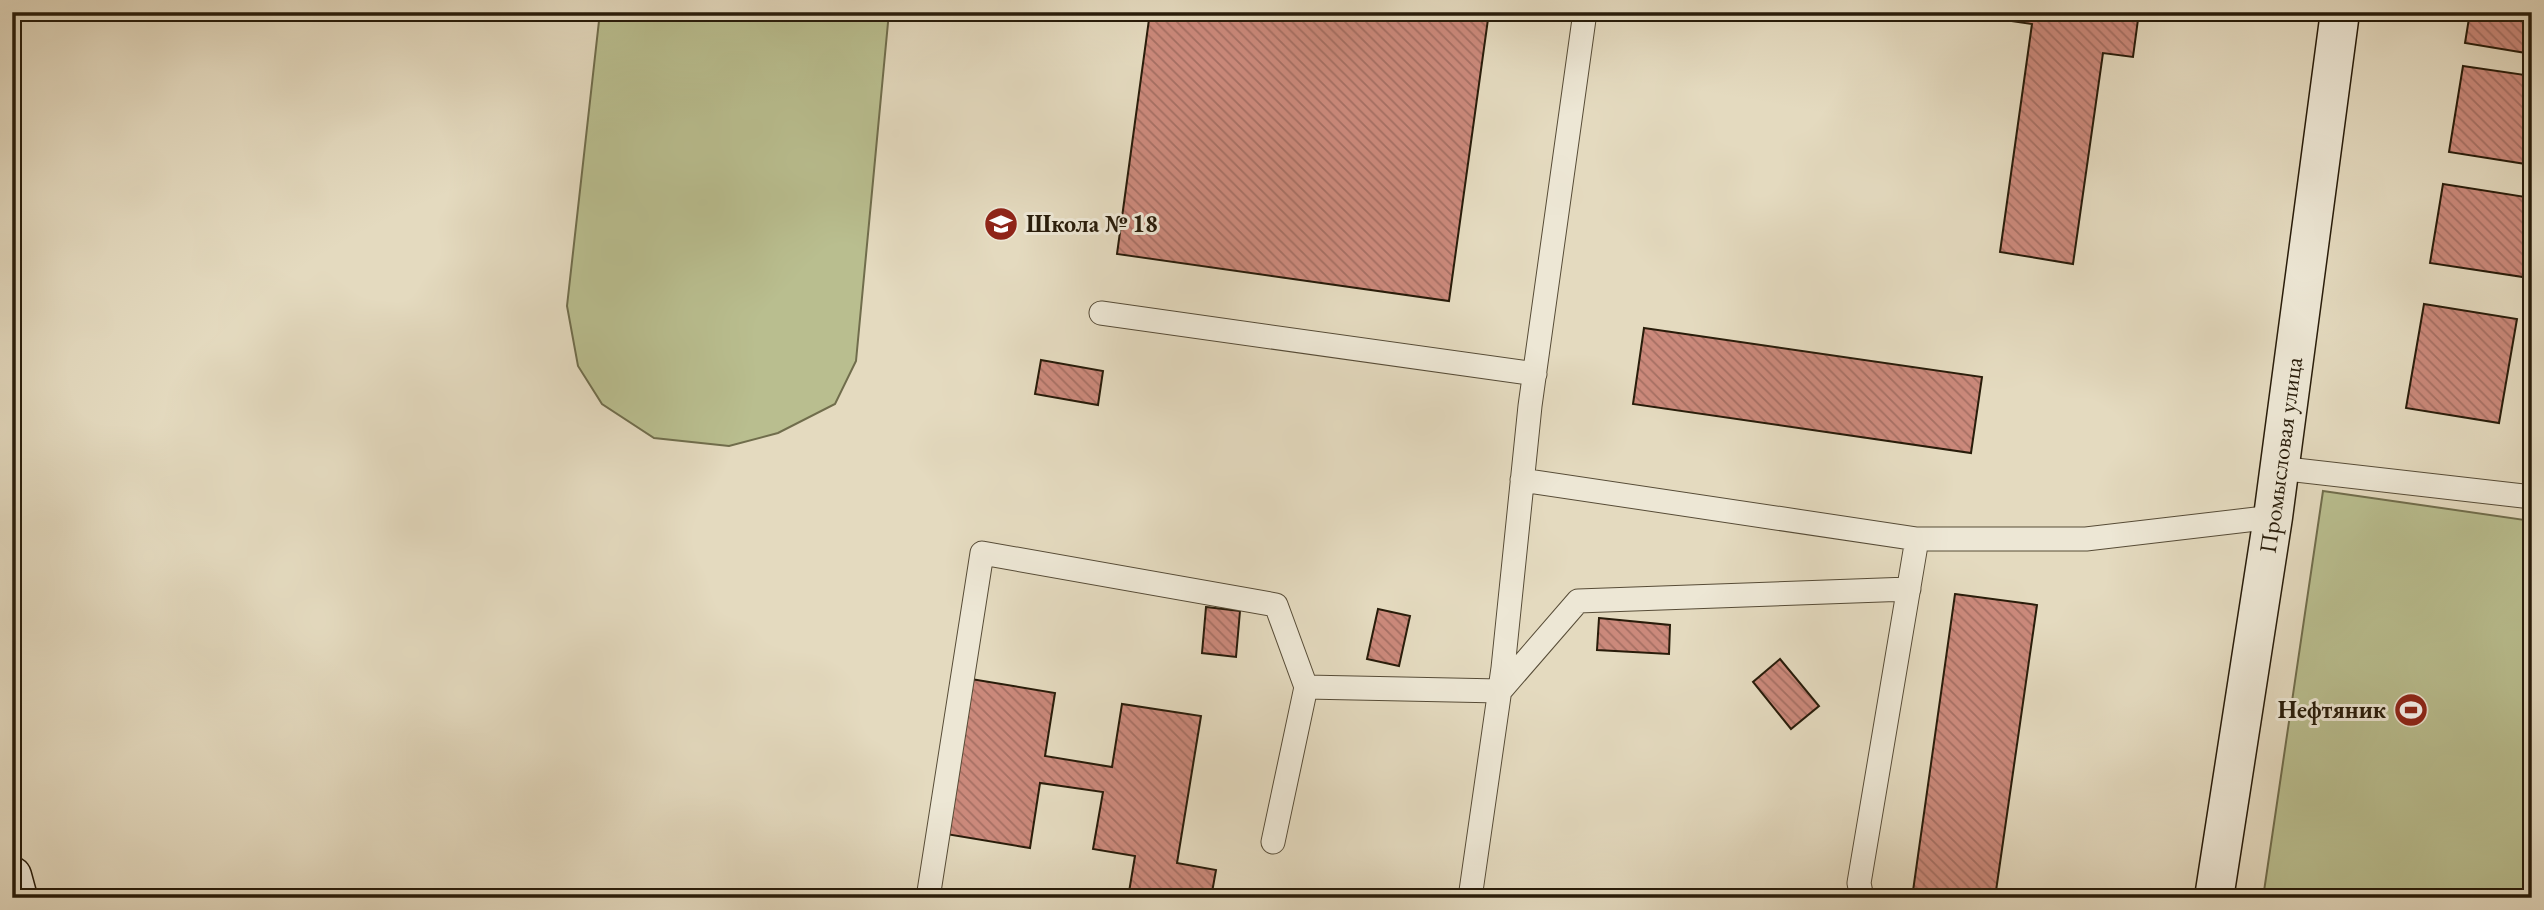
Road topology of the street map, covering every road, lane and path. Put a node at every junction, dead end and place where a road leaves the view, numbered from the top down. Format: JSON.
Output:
{"nodes":[{"id":1,"x":1585,"y":12,"type":"edge"},
{"id":2,"x":2340,"y":12,"type":"edge"},
{"id":3,"x":1101,"y":313,"type":"dead end"},
{"id":4,"x":1535,"y":374,"type":"junction"},
{"id":5,"x":2279,"y":468,"type":"junction"},
{"id":6,"x":1522,"y":480,"type":"junction"},
{"id":7,"x":2532,"y":497,"type":"edge"},
{"id":8,"x":2273,"y":517,"type":"junction"},
{"id":9,"x":1917,"y":539,"type":"junction"},
{"id":10,"x":1909,"y":589,"type":"junction"},
{"id":11,"x":1306,"y":687,"type":"junction"},
{"id":12,"x":1500,"y":691,"type":"junction"},
{"id":13,"x":1273,"y":842,"type":"dead end"},
{"id":14,"x":12,"y":876,"type":"edge"},
{"id":15,"x":18,"y":898,"type":"edge"},
{"id":16,"x":928,"y":898,"type":"edge"},
{"id":17,"x":1470,"y":898,"type":"edge"},
{"id":18,"x":1862,"y":898,"type":"edge"},
{"id":19,"x":2214,"y":898,"type":"edge"}],
"edges":[{"from":1,"to":4,"type":"lane"},
{"from":2,"to":5,"type":"street","name":"Промысловая улица"},
{"from":3,"to":4,"type":"lane"},
{"from":4,"to":6,"type":"lane"},
{"from":5,"to":7,"type":"lane"},
{"from":5,"to":8,"type":"street","name":"Промысловая улица"},
{"from":6,"to":9,"type":"lane"},
{"from":6,"to":12,"type":"lane"},
{"from":8,"to":9,"type":"lane"},
{"from":8,"to":19,"type":"street","name":"Промысловая улица"},
{"from":9,"to":10,"type":"lane"},
{"from":10,"to":12,"type":"lane"},
{"from":10,"to":18,"type":"lane"},
{"from":11,"to":12,"type":"lane"},
{"from":11,"to":13,"type":"lane"},
{"from":11,"to":16,"type":"lane"},
{"from":12,"to":17,"type":"lane"},
{"from":14,"to":15,"type":"street"}]}
